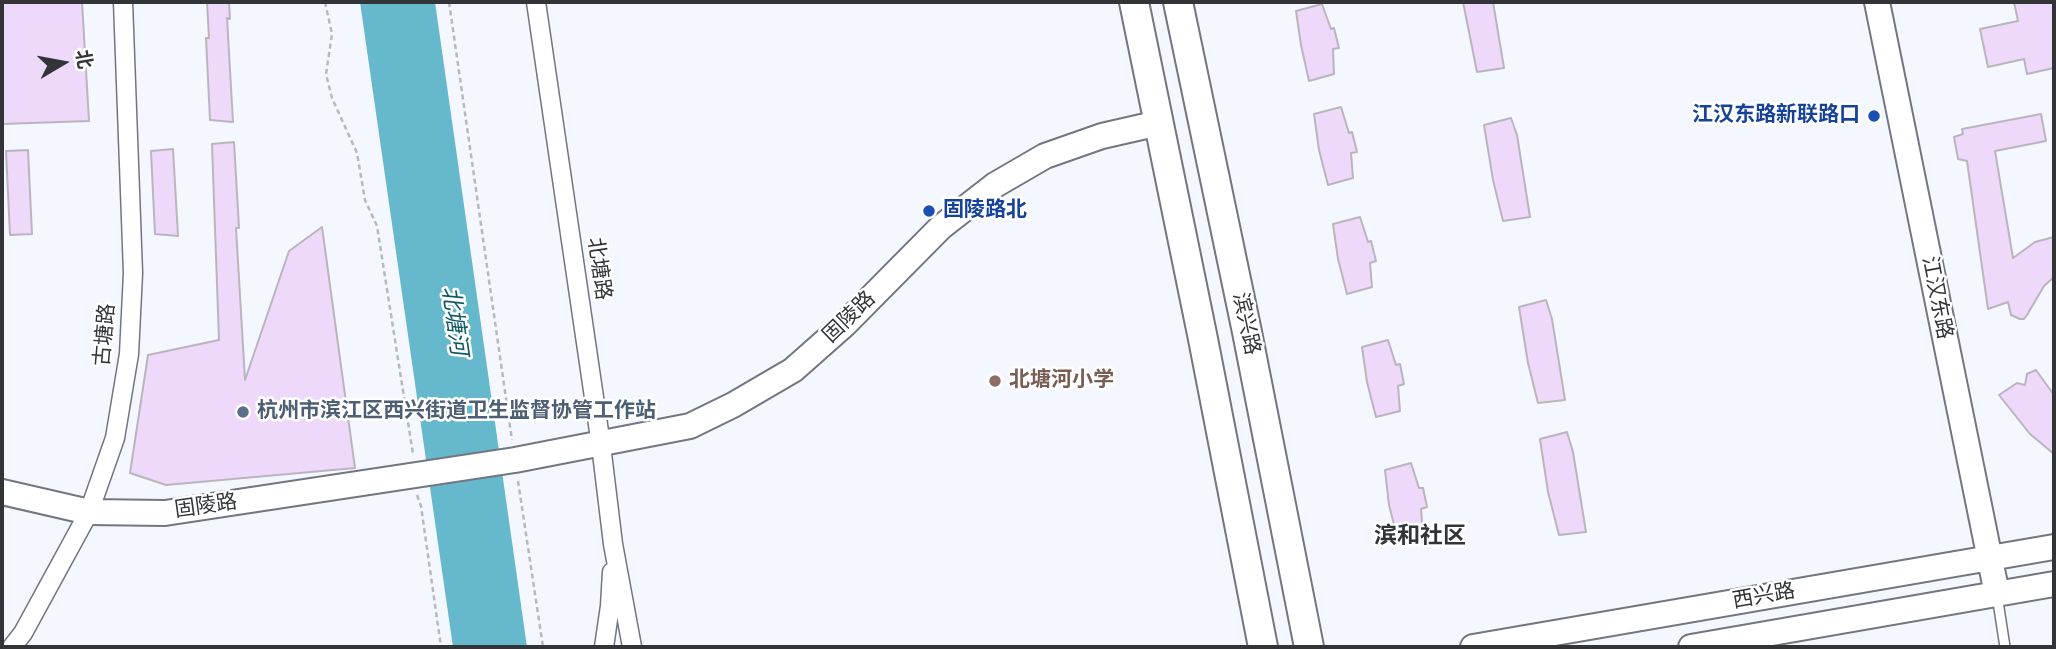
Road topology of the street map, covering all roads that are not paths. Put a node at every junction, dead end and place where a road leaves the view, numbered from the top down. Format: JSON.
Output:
{"nodes":[{"id":1,"x":123,"y":2,"type":"edge"},
{"id":2,"x":536,"y":2,"type":"edge"},
{"id":3,"x":1134,"y":2,"type":"edge"},
{"id":4,"x":1178,"y":2,"type":"edge"},
{"id":5,"x":1877,"y":2,"type":"edge"},
{"id":6,"x":1159,"y":123,"type":"junction"},
{"id":7,"x":601,"y":445,"type":"junction"},
{"id":8,"x":2,"y":492,"type":"edge"},
{"id":9,"x":89,"y":512,"type":"junction"},
{"id":10,"x":613,"y":544,"type":"junction"},
{"id":11,"x":2054,"y":547,"type":"edge"},
{"id":12,"x":1988,"y":558,"type":"junction"},
{"id":13,"x":2054,"y":584,"type":"edge"},
{"id":14,"x":1997,"y":594,"type":"junction"},
{"id":15,"x":12,"y":647,"type":"edge"},
{"id":16,"x":604,"y":647,"type":"edge"},
{"id":17,"x":632,"y":647,"type":"edge"},
{"id":18,"x":1263,"y":647,"type":"edge"},
{"id":19,"x":1310,"y":647,"type":"edge"},
{"id":20,"x":1473,"y":647,"type":"edge"},
{"id":21,"x":1691,"y":647,"type":"edge"},
{"id":22,"x":2005,"y":647,"type":"edge"}],
"edges":[{"from":1,"to":9,"type":"street","name":"古塘路"},
{"from":2,"to":7,"type":"street","name":"北塘路"},
{"from":3,"to":6,"type":"main road","name":"滨兴路"},
{"from":4,"to":19,"type":"main road","name":"滨兴路"},
{"from":5,"to":12,"type":"street","name":"江汉东路"},
{"from":6,"to":7,"type":"street","name":"固陵路"},
{"from":6,"to":18,"type":"main road","name":"滨兴路"},
{"from":7,"to":9,"type":"street","name":"固陵路"},
{"from":7,"to":10,"type":"street","name":"北塘路"},
{"from":8,"to":9,"type":"street","name":"固陵路"},
{"from":9,"to":15,"type":"street","name":"古塘路"},
{"from":10,"to":16,"type":"street","name":"北塘路"},
{"from":10,"to":17,"type":"street","name":"北塘路"},
{"from":11,"to":12,"type":"street","name":"西兴路"},
{"from":12,"to":14,"type":"street","name":"江汉东路"},
{"from":12,"to":20,"type":"street","name":"西兴路"},
{"from":13,"to":14,"type":"street","name":"西兴路"},
{"from":14,"to":21,"type":"street","name":"西兴路"},
{"from":14,"to":22,"type":"lane"}]}
